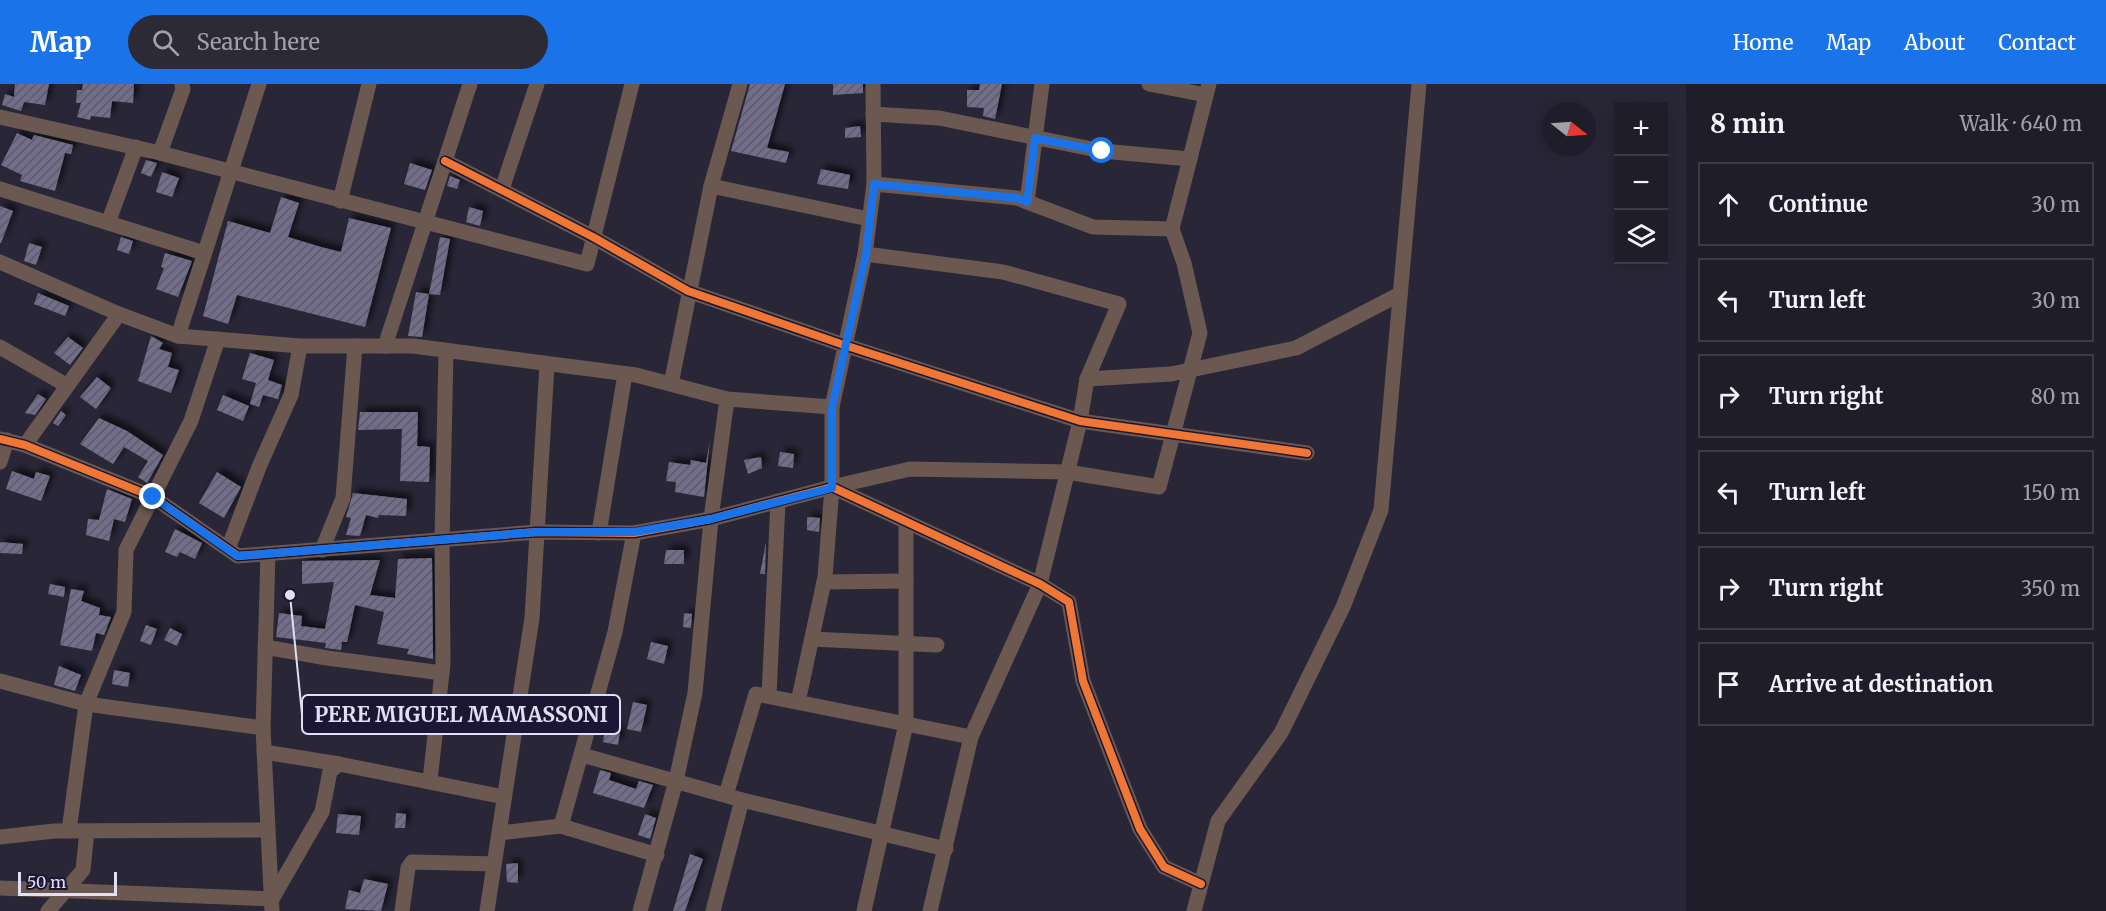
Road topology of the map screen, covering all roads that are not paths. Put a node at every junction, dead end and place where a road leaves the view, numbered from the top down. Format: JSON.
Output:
{"nodes":[{"id":1,"x":182,"y":84,"type":"edge"},
{"id":2,"x":259,"y":84,"type":"edge"},
{"id":3,"x":369,"y":84,"type":"edge"},
{"id":4,"x":470,"y":84,"type":"edge"},
{"id":5,"x":537,"y":84,"type":"edge"},
{"id":6,"x":632,"y":84,"type":"edge"},
{"id":7,"x":740,"y":84,"type":"edge"},
{"id":8,"x":873,"y":84,"type":"edge"},
{"id":9,"x":1042,"y":84,"type":"edge"},
{"id":10,"x":1149,"y":84,"type":"edge"},
{"id":11,"x":1419,"y":84,"type":"edge"},
{"id":12,"x":1207,"y":90,"type":"edge"},
{"id":13,"x":873,"y":114,"type":"junction"},
{"id":14,"x":0,"y":117,"type":"edge"},
{"id":15,"x":1035,"y":138,"type":"junction"},
{"id":16,"x":136,"y":147,"type":"junction"},
{"id":17,"x":160,"y":153,"type":"junction"},
{"id":18,"x":1190,"y":159,"type":"junction"},
{"id":19,"x":445,"y":160,"type":"junction"},
{"id":20,"x":229,"y":170,"type":"junction"},
{"id":21,"x":874,"y":184,"type":"junction"},
{"id":22,"x":711,"y":186,"type":"junction"},
{"id":23,"x":0,"y":189,"type":"edge"},
{"id":24,"x":502,"y":189,"type":"junction"},
{"id":25,"x":340,"y":201,"type":"junction"},
{"id":26,"x":1027,"y":202,"type":"junction"},
{"id":27,"x":869,"y":219,"type":"junction"},
{"id":28,"x":108,"y":223,"type":"junction"},
{"id":29,"x":425,"y":223,"type":"junction"},
{"id":30,"x":1172,"y":229,"type":"junction"},
{"id":31,"x":593,"y":237,"type":"junction"},
{"id":32,"x":204,"y":253,"type":"junction"},
{"id":33,"x":866,"y":254,"type":"junction"},
{"id":34,"x":0,"y":262,"type":"edge"},
{"id":35,"x":688,"y":291,"type":"junction"},
{"id":36,"x":1400,"y":294,"type":"junction"},
{"id":37,"x":119,"y":315,"type":"junction"},
{"id":38,"x":178,"y":336,"type":"junction"},
{"id":39,"x":218,"y":339,"type":"junction"},
{"id":40,"x":844,"y":345,"type":"junction"},
{"id":41,"x":300,"y":346,"type":"junction"},
{"id":42,"x":355,"y":346,"type":"junction"},
{"id":43,"x":385,"y":346,"type":"junction"},
{"id":44,"x":0,"y":347,"type":"edge"},
{"id":45,"x":446,"y":351,"type":"junction"},
{"id":46,"x":547,"y":365,"type":"junction"},
{"id":47,"x":1190,"y":370,"type":"junction"},
{"id":48,"x":625,"y":374,"type":"junction"},
{"id":49,"x":1087,"y":379,"type":"junction"},
{"id":50,"x":671,"y":384,"type":"junction"},
{"id":51,"x":66,"y":386,"type":"junction"},
{"id":52,"x":727,"y":399,"type":"junction"},
{"id":53,"x":832,"y":407,"type":"junction"},
{"id":54,"x":1080,"y":421,"type":"junction"},
{"id":55,"x":1173,"y":435,"type":"junction"},
{"id":56,"x":4,"y":439,"type":"edge"},
{"id":57,"x":25,"y":445,"type":"junction"},
{"id":58,"x":1307,"y":453,"type":"dead end"},
{"id":59,"x":0,"y":462,"type":"edge"},
{"id":60,"x":1067,"y":472,"type":"junction"},
{"id":61,"x":832,"y":488,"type":"junction"},
{"id":62,"x":153,"y":497,"type":"junction"},
{"id":63,"x":778,"y":501,"type":"junction"},
{"id":64,"x":711,"y":519,"type":"junction"},
{"id":65,"x":906,"y":522,"type":"junction"},
{"id":66,"x":537,"y":532,"type":"junction"},
{"id":67,"x":599,"y":532,"type":"junction"},
{"id":68,"x":634,"y":532,"type":"junction"},
{"id":69,"x":442,"y":540,"type":"junction"},
{"id":70,"x":228,"y":549,"type":"junction"},
{"id":71,"x":322,"y":550,"type":"junction"},
{"id":72,"x":268,"y":554,"type":"junction"},
{"id":73,"x":906,"y":581,"type":"junction"},
{"id":74,"x":824,"y":582,"type":"junction"},
{"id":75,"x":1040,"y":584,"type":"junction"},
{"id":76,"x":812,"y":639,"type":"junction"},
{"id":77,"x":906,"y":644,"type":"junction"},
{"id":78,"x":937,"y":645,"type":"dead end"},
{"id":79,"x":265,"y":647,"type":"junction"},
{"id":80,"x":442,"y":672,"type":"junction"},
{"id":81,"x":0,"y":681,"type":"edge"},
{"id":82,"x":769,"y":696,"type":"junction"},
{"id":83,"x":798,"y":702,"type":"junction"},
{"id":84,"x":86,"y":704,"type":"junction"},
{"id":85,"x":906,"y":724,"type":"junction"},
{"id":86,"x":263,"y":728,"type":"junction"},
{"id":87,"x":971,"y":737,"type":"junction"},
{"id":88,"x":264,"y":752,"type":"junction"},
{"id":89,"x":582,"y":755,"type":"junction"},
{"id":90,"x":339,"y":764,"type":"junction"},
{"id":91,"x":430,"y":780,"type":"junction"},
{"id":92,"x":676,"y":781,"type":"junction"},
{"id":93,"x":726,"y":795,"type":"junction"},
{"id":94,"x":504,"y":797,"type":"junction"},
{"id":95,"x":742,"y":800,"type":"junction"},
{"id":96,"x":561,"y":825,"type":"junction"},
{"id":97,"x":268,"y":830,"type":"junction"},
{"id":98,"x":69,"y":831,"type":"junction"},
{"id":99,"x":87,"y":831,"type":"junction"},
{"id":100,"x":499,"y":833,"type":"junction"},
{"id":101,"x":881,"y":834,"type":"junction"},
{"id":102,"x":0,"y":837,"type":"edge"},
{"id":103,"x":946,"y":849,"type":"junction"},
{"id":104,"x":657,"y":855,"type":"junction"},
{"id":105,"x":494,"y":864,"type":"junction"},
{"id":106,"x":1201,"y":884,"type":"junction"},
{"id":107,"x":0,"y":888,"type":"edge"},
{"id":108,"x":66,"y":892,"type":"junction"},
{"id":109,"x":272,"y":905,"type":"edge"},
{"id":110,"x":493,"y":909,"type":"edge"},
{"id":111,"x":48,"y":911,"type":"edge"},
{"id":112,"x":402,"y":911,"type":"edge"},
{"id":113,"x":640,"y":911,"type":"edge"},
{"id":114,"x":713,"y":911,"type":"edge"},
{"id":115,"x":864,"y":911,"type":"edge"},
{"id":116,"x":930,"y":911,"type":"edge"},
{"id":117,"x":1194,"y":911,"type":"edge"}],
"edges":[{"from":1,"to":17,"type":"street"},
{"from":2,"to":20,"type":"street"},
{"from":3,"to":25,"type":"street"},
{"from":4,"to":19,"type":"street"},
{"from":5,"to":24,"type":"street"},
{"from":6,"to":31,"type":"street"},
{"from":7,"to":22,"type":"street"},
{"from":8,"to":13,"type":"street"},
{"from":9,"to":15,"type":"street"},
{"from":10,"to":12,"type":"street"},
{"from":11,"to":36,"type":"street"},
{"from":12,"to":18,"type":"street"},
{"from":13,"to":15,"type":"street"},
{"from":13,"to":21,"type":"street"},
{"from":14,"to":16,"type":"street"},
{"from":15,"to":18,"type":"street"},
{"from":15,"to":26,"type":"street"},
{"from":16,"to":17,"type":"street"},
{"from":16,"to":28,"type":"street"},
{"from":17,"to":20,"type":"street"},
{"from":18,"to":30,"type":"street"},
{"from":19,"to":24,"type":"street"},
{"from":19,"to":29,"type":"street"},
{"from":20,"to":25,"type":"street"},
{"from":20,"to":32,"type":"street"},
{"from":21,"to":26,"type":"street"},
{"from":21,"to":27,"type":"street"},
{"from":22,"to":27,"type":"street"},
{"from":22,"to":35,"type":"street"},
{"from":23,"to":28,"type":"street"},
{"from":24,"to":31,"type":"street"},
{"from":25,"to":29,"type":"street"},
{"from":26,"to":30,"type":"street"},
{"from":27,"to":33,"type":"street"},
{"from":28,"to":32,"type":"street"},
{"from":29,"to":31,"type":"street"},
{"from":29,"to":43,"type":"street"},
{"from":30,"to":47,"type":"street"},
{"from":31,"to":35,"type":"street"},
{"from":32,"to":38,"type":"street"},
{"from":33,"to":40,"type":"street"},
{"from":33,"to":49,"type":"street"},
{"from":34,"to":37,"type":"street"},
{"from":35,"to":40,"type":"street"},
{"from":35,"to":50,"type":"street"},
{"from":36,"to":47,"type":"street"},
{"from":36,"to":106,"type":"street"},
{"from":37,"to":38,"type":"street"},
{"from":37,"to":51,"type":"street"},
{"from":38,"to":39,"type":"street"},
{"from":39,"to":41,"type":"street"},
{"from":39,"to":62,"type":"street"},
{"from":40,"to":53,"type":"street"},
{"from":40,"to":54,"type":"street"},
{"from":41,"to":42,"type":"street"},
{"from":41,"to":70,"type":"street"},
{"from":42,"to":43,"type":"street"},
{"from":42,"to":71,"type":"street"},
{"from":43,"to":45,"type":"street"},
{"from":44,"to":51,"type":"street"},
{"from":45,"to":46,"type":"street"},
{"from":45,"to":69,"type":"street"},
{"from":46,"to":48,"type":"street"},
{"from":46,"to":66,"type":"street"},
{"from":47,"to":49,"type":"street"},
{"from":47,"to":55,"type":"street"},
{"from":48,"to":50,"type":"street"},
{"from":48,"to":67,"type":"street"},
{"from":49,"to":54,"type":"street"},
{"from":50,"to":52,"type":"street"},
{"from":51,"to":57,"type":"street"},
{"from":52,"to":53,"type":"street"},
{"from":52,"to":64,"type":"street"},
{"from":53,"to":61,"type":"street"},
{"from":54,"to":55,"type":"street"},
{"from":54,"to":60,"type":"street"},
{"from":55,"to":58,"type":"street"},
{"from":55,"to":60,"type":"street"},
{"from":56,"to":57,"type":"street"},
{"from":56,"to":59,"type":"street"},
{"from":57,"to":62,"type":"street"},
{"from":60,"to":61,"type":"street"},
{"from":60,"to":75,"type":"street"},
{"from":61,"to":63,"type":"street"},
{"from":61,"to":65,"type":"street"},
{"from":61,"to":74,"type":"street"},
{"from":62,"to":70,"type":"street"},
{"from":62,"to":84,"type":"street"},
{"from":63,"to":64,"type":"street"},
{"from":63,"to":82,"type":"street"},
{"from":64,"to":68,"type":"street"},
{"from":64,"to":92,"type":"street"},
{"from":65,"to":73,"type":"street"},
{"from":65,"to":75,"type":"street"},
{"from":66,"to":67,"type":"street"},
{"from":66,"to":69,"type":"street"},
{"from":66,"to":94,"type":"street"},
{"from":67,"to":68,"type":"street"},
{"from":68,"to":89,"type":"street"},
{"from":69,"to":71,"type":"street"},
{"from":69,"to":80,"type":"street"},
{"from":70,"to":72,"type":"street"},
{"from":71,"to":72,"type":"street"},
{"from":72,"to":79,"type":"street"},
{"from":73,"to":74,"type":"street"},
{"from":73,"to":77,"type":"street"},
{"from":74,"to":76,"type":"street"},
{"from":75,"to":87,"type":"street"},
{"from":75,"to":106,"type":"street"},
{"from":76,"to":77,"type":"street"},
{"from":76,"to":83,"type":"street"},
{"from":77,"to":78,"type":"street"},
{"from":77,"to":85,"type":"street"},
{"from":79,"to":80,"type":"street"},
{"from":79,"to":86,"type":"street"},
{"from":80,"to":91,"type":"street"},
{"from":81,"to":84,"type":"street"},
{"from":82,"to":83,"type":"street"},
{"from":82,"to":93,"type":"street"},
{"from":83,"to":85,"type":"street"},
{"from":84,"to":86,"type":"street"},
{"from":84,"to":98,"type":"street"},
{"from":85,"to":87,"type":"street"},
{"from":85,"to":101,"type":"street"},
{"from":86,"to":88,"type":"street"},
{"from":87,"to":103,"type":"street"},
{"from":88,"to":90,"type":"street"},
{"from":88,"to":97,"type":"street"},
{"from":89,"to":92,"type":"street"},
{"from":89,"to":96,"type":"street"},
{"from":90,"to":91,"type":"street"},
{"from":90,"to":109,"type":"street"},
{"from":91,"to":94,"type":"street"},
{"from":92,"to":93,"type":"street"},
{"from":92,"to":104,"type":"street"},
{"from":93,"to":95,"type":"street"},
{"from":94,"to":100,"type":"street"},
{"from":95,"to":101,"type":"street"},
{"from":95,"to":114,"type":"street"},
{"from":96,"to":100,"type":"street"},
{"from":96,"to":104,"type":"street"},
{"from":97,"to":99,"type":"street"},
{"from":97,"to":109,"type":"street"},
{"from":98,"to":99,"type":"street"},
{"from":98,"to":102,"type":"street"},
{"from":99,"to":108,"type":"street"},
{"from":100,"to":105,"type":"street"},
{"from":101,"to":103,"type":"street"},
{"from":101,"to":115,"type":"street"},
{"from":103,"to":116,"type":"street"},
{"from":104,"to":113,"type":"street"},
{"from":105,"to":110,"type":"street"},
{"from":105,"to":112,"type":"street"},
{"from":106,"to":117,"type":"street"},
{"from":107,"to":108,"type":"street"},
{"from":108,"to":109,"type":"street"},
{"from":108,"to":111,"type":"street"}]}
